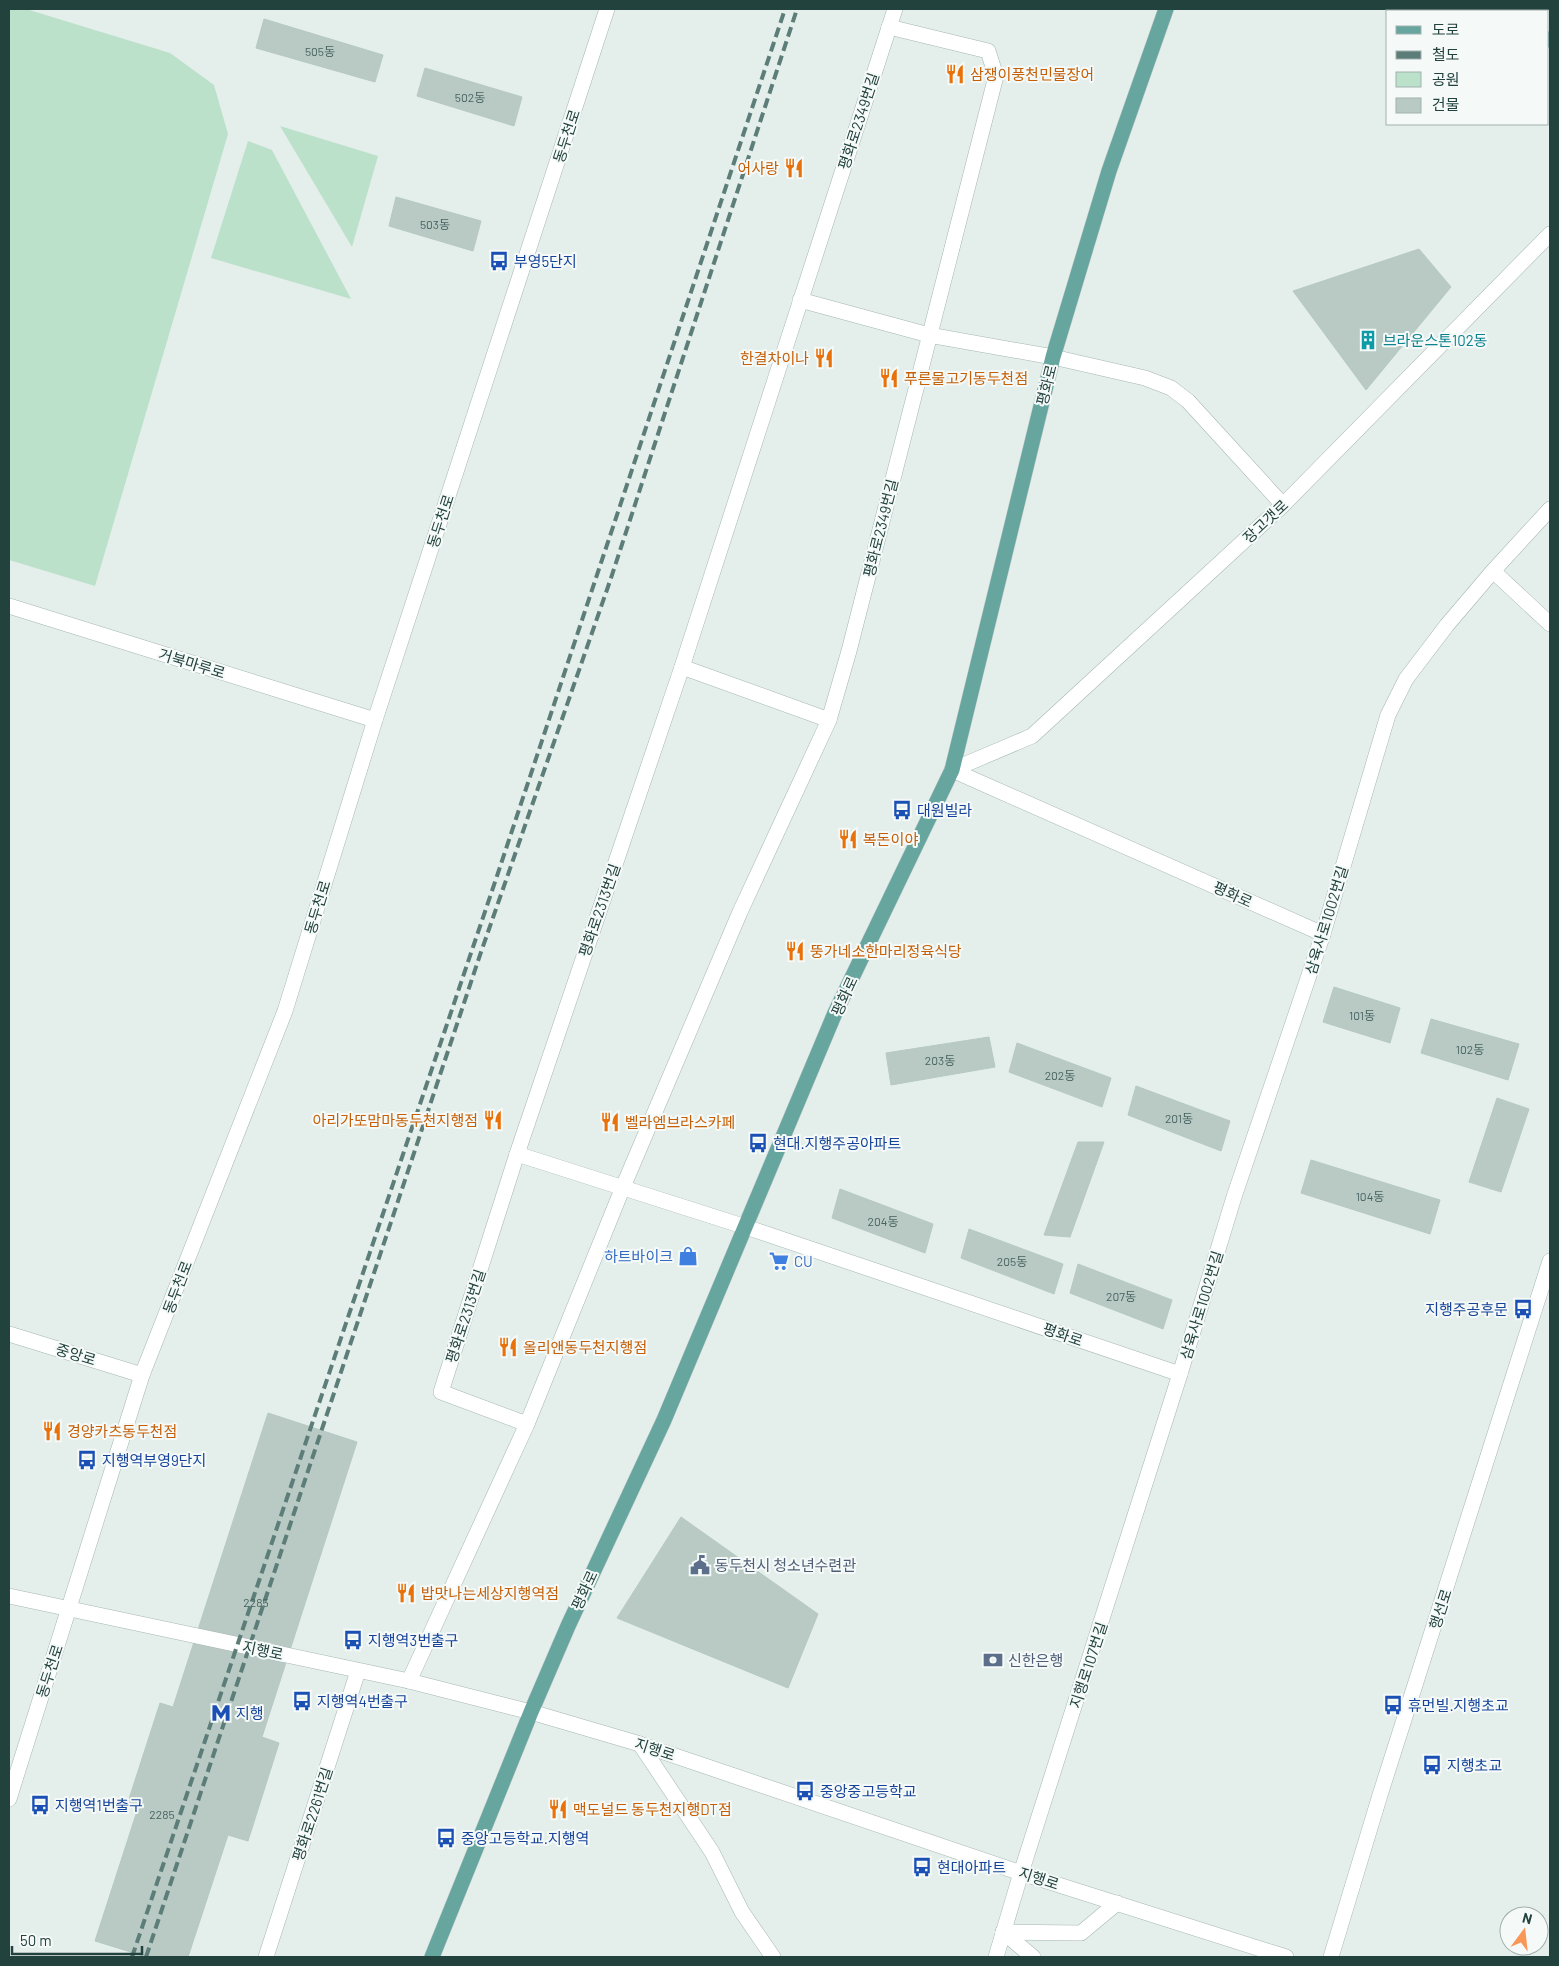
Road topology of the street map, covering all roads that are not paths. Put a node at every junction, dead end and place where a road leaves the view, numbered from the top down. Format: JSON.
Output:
{"nodes":[{"id":1,"x":607,"y":9,"type":"edge"},
{"id":2,"x":895,"y":9,"type":"edge"},
{"id":3,"x":1166,"y":9,"type":"edge"},
{"id":4,"x":889,"y":26,"type":"junction"},
{"id":5,"x":1550,"y":234,"type":"edge"},
{"id":6,"x":800,"y":300,"type":"junction"},
{"id":7,"x":929,"y":335,"type":"junction"},
{"id":8,"x":1053,"y":357,"type":"junction"},
{"id":9,"x":1283,"y":505,"type":"junction"},
{"id":10,"x":1550,"y":509,"type":"edge"},
{"id":11,"x":1493,"y":571,"type":"junction"},
{"id":12,"x":9,"y":606,"type":"edge"},
{"id":13,"x":1550,"y":624,"type":"edge"},
{"id":14,"x":682,"y":667,"type":"junction"},
{"id":15,"x":375,"y":720,"type":"junction"},
{"id":16,"x":829,"y":720,"type":"junction"},
{"id":17,"x":952,"y":770,"type":"junction"},
{"id":18,"x":1323,"y":934,"type":"junction"},
{"id":19,"x":517,"y":1154,"type":"junction"},
{"id":20,"x":623,"y":1187,"type":"junction"},
{"id":21,"x":746,"y":1227,"type":"junction"},
{"id":22,"x":1550,"y":1261,"type":"edge"},
{"id":23,"x":9,"y":1334,"type":"edge"},
{"id":24,"x":1180,"y":1374,"type":"junction"},
{"id":25,"x":142,"y":1375,"type":"junction"},
{"id":26,"x":527,"y":1424,"type":"junction"},
{"id":27,"x":9,"y":1596,"type":"edge"},
{"id":28,"x":68,"y":1610,"type":"junction"},
{"id":29,"x":358,"y":1670,"type":"junction"},
{"id":30,"x":410,"y":1681,"type":"junction"},
{"id":31,"x":531,"y":1712,"type":"junction"},
{"id":32,"x":640,"y":1744,"type":"junction"},
{"id":33,"x":9,"y":1799,"type":"edge"},
{"id":34,"x":1021,"y":1873,"type":"junction"},
{"id":35,"x":1117,"y":1903,"type":"junction"},
{"id":36,"x":1004,"y":1932,"type":"junction"},
{"id":37,"x":266,"y":1957,"type":"edge"},
{"id":38,"x":432,"y":1957,"type":"edge"},
{"id":39,"x":773,"y":1957,"type":"edge"},
{"id":40,"x":996,"y":1957,"type":"edge"},
{"id":41,"x":1033,"y":1957,"type":"edge"},
{"id":42,"x":1286,"y":1957,"type":"edge"},
{"id":43,"x":1331,"y":1957,"type":"edge"}],
"edges":[{"from":1,"to":15,"type":"street","name":"동두천로"},
{"from":2,"to":4,"type":"street","name":"평화로2349번길"},
{"from":3,"to":8,"type":"main road","name":"평화로"},
{"from":4,"to":6,"type":"street","name":"평화로2349번길"},
{"from":4,"to":7,"type":"street","name":"평화로2349번길"},
{"from":5,"to":9,"type":"street","name":"장고갯로"},
{"from":6,"to":7,"type":"street"},
{"from":6,"to":14,"type":"street","name":"평화로2349번길"},
{"from":7,"to":8,"type":"street"},
{"from":7,"to":16,"type":"street","name":"평화로2349번길"},
{"from":8,"to":9,"type":"street"},
{"from":8,"to":17,"type":"main road","name":"평화로"},
{"from":9,"to":17,"type":"street","name":"장고갯로"},
{"from":10,"to":11,"type":"street","name":"삼육사로1002번길"},
{"from":11,"to":13,"type":"street"},
{"from":11,"to":18,"type":"street","name":"삼육사로1002번길"},
{"from":12,"to":15,"type":"street","name":"거북마루로"},
{"from":14,"to":16,"type":"street"},
{"from":14,"to":19,"type":"street","name":"평화로2313번길"},
{"from":15,"to":25,"type":"street","name":"동두천로"},
{"from":16,"to":20,"type":"street"},
{"from":17,"to":18,"type":"street","name":"평화로"},
{"from":17,"to":21,"type":"main road","name":"평화로"},
{"from":18,"to":24,"type":"street","name":"삼육사로1002번길"},
{"from":19,"to":20,"type":"street"},
{"from":19,"to":26,"type":"street","name":"평화로2313번길"},
{"from":20,"to":21,"type":"street"},
{"from":20,"to":26,"type":"street"},
{"from":21,"to":24,"type":"street","name":"평화로"},
{"from":21,"to":31,"type":"main road","name":"평화로"},
{"from":22,"to":43,"type":"street","name":"행선로"},
{"from":23,"to":25,"type":"street","name":"중앙로"},
{"from":24,"to":34,"type":"street","name":"지행로107번길"},
{"from":25,"to":28,"type":"street","name":"동두천로"},
{"from":26,"to":30,"type":"street"},
{"from":27,"to":28,"type":"street","name":"지행로"},
{"from":28,"to":29,"type":"street","name":"지행로"},
{"from":28,"to":33,"type":"street","name":"동두천로"},
{"from":29,"to":30,"type":"street","name":"지행로"},
{"from":29,"to":37,"type":"street","name":"평화로2261번길"},
{"from":30,"to":31,"type":"street","name":"지행로"},
{"from":31,"to":32,"type":"street","name":"지행로"},
{"from":31,"to":38,"type":"main road","name":"평화로"},
{"from":32,"to":34,"type":"street","name":"지행로"},
{"from":32,"to":39,"type":"street"},
{"from":34,"to":35,"type":"street","name":"지행로"},
{"from":34,"to":36,"type":"street","name":"지행로107번길"},
{"from":35,"to":36,"type":"street"},
{"from":35,"to":42,"type":"street","name":"지행로"},
{"from":36,"to":40,"type":"street","name":"지행로107번길"},
{"from":36,"to":41,"type":"street"}]}
